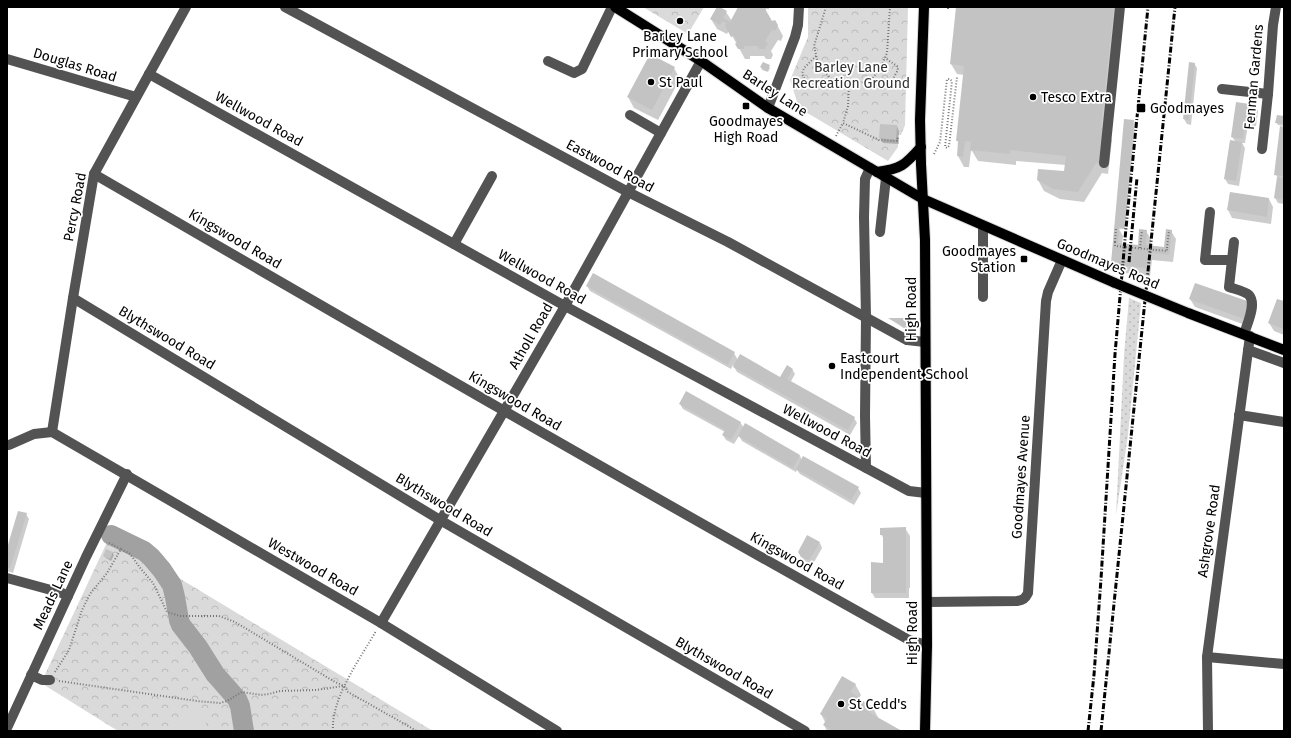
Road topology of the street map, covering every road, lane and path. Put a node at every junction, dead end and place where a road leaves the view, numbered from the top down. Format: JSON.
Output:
{"nodes":[{"id":1,"x":186,"y":7,"type":"edge"},
{"id":2,"x":285,"y":7,"type":"edge"},
{"id":3,"x":613,"y":7,"type":"edge"},
{"id":4,"x":799,"y":7,"type":"edge"},
{"id":5,"x":826,"y":7,"type":"edge"},
{"id":6,"x":890,"y":7,"type":"edge"},
{"id":7,"x":924,"y":7,"type":"edge"},
{"id":8,"x":1120,"y":7,"type":"edge"},
{"id":9,"x":1276,"y":7,"type":"edge"},
{"id":10,"x":817,"y":55,"type":"junction"},
{"id":11,"x":885,"y":58,"type":"junction"},
{"id":12,"x":7,"y":59,"type":"edge"},
{"id":13,"x":548,"y":61,"type":"dead end"},
{"id":14,"x":701,"y":61,"type":"junction"},
{"id":15,"x":149,"y":74,"type":"junction"},
{"id":16,"x":957,"y":77,"type":"dead end"},
{"id":17,"x":836,"y":81,"type":"junction"},
{"id":18,"x":868,"y":81,"type":"junction"},
{"id":19,"x":850,"y":85,"type":"junction"},
{"id":20,"x":1222,"y":89,"type":"dead end"},
{"id":21,"x":1268,"y":94,"type":"junction"},
{"id":22,"x":136,"y":98,"type":"junction"},
{"id":23,"x":768,"y":108,"type":"junction"},
{"id":24,"x":630,"y":115,"type":"dead end"},
{"id":25,"x":843,"y":123,"type":"junction"},
{"id":26,"x":661,"y":133,"type":"junction"},
{"id":27,"x":898,"y":137,"type":"dead end"},
{"id":28,"x":831,"y":145,"type":"junction"},
{"id":29,"x":921,"y":147,"type":"junction"},
{"id":30,"x":1262,"y":149,"type":"dead end"},
{"id":31,"x":934,"y":154,"type":"dead end"},
{"id":32,"x":1104,"y":163,"type":"dead end"},
{"id":33,"x":878,"y":173,"type":"junction"},
{"id":34,"x":94,"y":174,"type":"junction"},
{"id":35,"x":492,"y":176,"type":"dead end"},
{"id":36,"x":628,"y":192,"type":"junction"},
{"id":37,"x":923,"y":199,"type":"junction"},
{"id":38,"x":1210,"y":212,"type":"dead end"},
{"id":39,"x":983,"y":226,"type":"junction"},
{"id":40,"x":1116,"y":227,"type":"dead end"},
{"id":41,"x":1142,"y":230,"type":"dead end"},
{"id":42,"x":1169,"y":230,"type":"dead end"},
{"id":43,"x":880,"y":232,"type":"dead end"},
{"id":44,"x":1234,"y":242,"type":"dead end"},
{"id":45,"x":454,"y":244,"type":"junction"},
{"id":46,"x":1140,"y":248,"type":"junction"},
{"id":47,"x":1062,"y":260,"type":"junction"},
{"id":48,"x":1232,"y":260,"type":"junction"},
{"id":49,"x":983,"y":297,"type":"dead end"},
{"id":50,"x":72,"y":298,"type":"junction"},
{"id":51,"x":565,"y":306,"type":"junction"},
{"id":52,"x":866,"y":318,"type":"junction"},
{"id":53,"x":1247,"y":335,"type":"junction"},
{"id":54,"x":926,"y":342,"type":"junction"},
{"id":55,"x":1248,"y":350,"type":"junction"},
{"id":56,"x":1284,"y":350,"type":"edge"},
{"id":57,"x":1284,"y":363,"type":"edge"},
{"id":58,"x":505,"y":411,"type":"junction"},
{"id":59,"x":1239,"y":415,"type":"junction"},
{"id":60,"x":1284,"y":422,"type":"edge"},
{"id":61,"x":52,"y":432,"type":"junction"},
{"id":62,"x":9,"y":445,"type":"dead end"},
{"id":63,"x":866,"y":468,"type":"junction"},
{"id":64,"x":127,"y":474,"type":"junction"},
{"id":65,"x":926,"y":493,"type":"junction"},
{"id":66,"x":440,"y":520,"type":"junction"},
{"id":67,"x":109,"y":543,"type":"dead end"},
{"id":68,"x":121,"y":549,"type":"junction"},
{"id":69,"x":7,"y":578,"type":"edge"},
{"id":70,"x":68,"y":596,"type":"junction"},
{"id":71,"x":927,"y":602,"type":"junction"},
{"id":72,"x":381,"y":623,"type":"junction"},
{"id":73,"x":927,"y":644,"type":"junction"},
{"id":74,"x":1207,"y":657,"type":"junction"},
{"id":75,"x":1284,"y":664,"type":"edge"},
{"id":76,"x":31,"y":675,"type":"junction"},
{"id":77,"x":50,"y":680,"type":"junction"},
{"id":78,"x":344,"y":686,"type":"junction"},
{"id":79,"x":7,"y":728,"type":"edge"},
{"id":80,"x":333,"y":731,"type":"edge"},
{"id":81,"x":417,"y":731,"type":"edge"},
{"id":82,"x":557,"y":731,"type":"edge"},
{"id":83,"x":805,"y":731,"type":"edge"},
{"id":84,"x":925,"y":731,"type":"edge"},
{"id":85,"x":1208,"y":731,"type":"edge"}],
"edges":[{"from":1,"to":15,"type":"street","name":"Percy Road"},
{"from":2,"to":36,"type":"street","name":"Eastwood Road"},
{"from":3,"to":13,"type":"street"},
{"from":3,"to":14,"type":"main road","name":"Barley Lane"},
{"from":4,"to":23,"type":"street"},
{"from":5,"to":10,"type":"path"},
{"from":6,"to":11,"type":"path"},
{"from":7,"to":29,"type":"main road","name":"High Road"},
{"from":8,"to":32,"type":"street"},
{"from":9,"to":21,"type":"street","name":"Fenman Gardens"},
{"from":10,"to":17,"type":"path"},
{"from":10,"to":17,"type":"path"},
{"from":11,"to":18,"type":"path"},
{"from":11,"to":18,"type":"path"},
{"from":12,"to":22,"type":"street","name":"Douglas Road"},
{"from":14,"to":23,"type":"main road","name":"Barley Lane"},
{"from":14,"to":26,"type":"street","name":"Atholl Road"},
{"from":15,"to":22,"type":"street","name":"Percy Road"},
{"from":15,"to":45,"type":"street","name":"Wellwood Road"},
{"from":16,"to":31,"type":"path"},
{"from":17,"to":19,"type":"path"},
{"from":18,"to":19,"type":"path"},
{"from":19,"to":25,"type":"path"},
{"from":20,"to":21,"type":"street"},
{"from":21,"to":30,"type":"street","name":"Fenman Gardens"},
{"from":22,"to":34,"type":"street","name":"Percy Road"},
{"from":23,"to":28,"type":"main road","name":"Barley Lane"},
{"from":24,"to":26,"type":"street"},
{"from":25,"to":27,"type":"path"},
{"from":25,"to":28,"type":"path"},
{"from":26,"to":36,"type":"street","name":"Atholl Road"},
{"from":28,"to":33,"type":"main road","name":"Barley Lane"},
{"from":29,"to":33,"type":"main road"},
{"from":29,"to":37,"type":"main road","name":"High Road"},
{"from":33,"to":37,"type":"main road","name":"Barley Lane"},
{"from":33,"to":43,"type":"street"},
{"from":33,"to":52,"type":"street"},
{"from":34,"to":50,"type":"street","name":"Percy Road"},
{"from":34,"to":58,"type":"street","name":"Kingswood Road"},
{"from":35,"to":45,"type":"street"},
{"from":36,"to":51,"type":"street","name":"Atholl Road"},
{"from":36,"to":52,"type":"street","name":"Eastwood Road"},
{"from":37,"to":39,"type":"main road","name":"Goodmayes Road"},
{"from":37,"to":54,"type":"main road","name":"High Road"},
{"from":38,"to":48,"type":"street"},
{"from":39,"to":47,"type":"main road","name":"Goodmayes Road"},
{"from":39,"to":49,"type":"street"},
{"from":40,"to":46,"type":"path","bridge":true},
{"from":41,"to":46,"type":"path"},
{"from":42,"to":46,"type":"path","bridge":true},
{"from":44,"to":48,"type":"street"},
{"from":45,"to":51,"type":"street","name":"Wellwood Road"},
{"from":47,"to":53,"type":"main road","name":"Goodmayes Road","bridge":true},
{"from":47,"to":71,"type":"street","name":"Goodmayes Avenue"},
{"from":48,"to":53,"type":"street","name":"Ashgrove Road"},
{"from":50,"to":61,"type":"street","name":"Percy Road"},
{"from":50,"to":66,"type":"street","name":"Blythswood Road"},
{"from":51,"to":58,"type":"street","name":"Atholl Road"},
{"from":51,"to":63,"type":"street","name":"Wellwood Road"},
{"from":52,"to":54,"type":"street","name":"Eastwood Road"},
{"from":52,"to":63,"type":"street"},
{"from":53,"to":55,"type":"street","name":"Ashgrove Road"},
{"from":53,"to":56,"type":"main road","name":"Goodmayes Road"},
{"from":54,"to":65,"type":"main road","name":"High Road"},
{"from":55,"to":57,"type":"street"},
{"from":55,"to":59,"type":"street","name":"Ashgrove Road"},
{"from":58,"to":66,"type":"street","name":"Atholl Road"},
{"from":58,"to":73,"type":"street","name":"Kingswood Road"},
{"from":59,"to":60,"type":"street"},
{"from":59,"to":74,"type":"street","name":"Ashgrove Road"},
{"from":61,"to":62,"type":"street"},
{"from":61,"to":64,"type":"street","name":"Westwood Road"},
{"from":63,"to":65,"type":"street","name":"Wellwood Road"},
{"from":64,"to":70,"type":"street","name":"Meads Lane"},
{"from":64,"to":72,"type":"street","name":"Westwood Road"},
{"from":65,"to":71,"type":"main road","name":"High Road"},
{"from":66,"to":72,"type":"street","name":"Atholl Road"},
{"from":66,"to":83,"type":"street","name":"Blythswood Road"},
{"from":67,"to":68,"type":"path"},
{"from":68,"to":77,"type":"path"},
{"from":68,"to":78,"type":"path"},
{"from":69,"to":70,"type":"street"},
{"from":70,"to":76,"type":"street","name":"Meads Lane"},
{"from":71,"to":73,"type":"main road","name":"High Road"},
{"from":72,"to":78,"type":"path"},
{"from":72,"to":82,"type":"street","name":"Westwood Road"},
{"from":73,"to":84,"type":"main road","name":"High Road"},
{"from":74,"to":75,"type":"street"},
{"from":74,"to":85,"type":"street","name":"Ashgrove Road"},
{"from":76,"to":77,"type":"street"},
{"from":76,"to":79,"type":"street","name":"Meads Lane"},
{"from":77,"to":78,"type":"path"},
{"from":78,"to":80,"type":"path"},
{"from":78,"to":81,"type":"path"}]}
